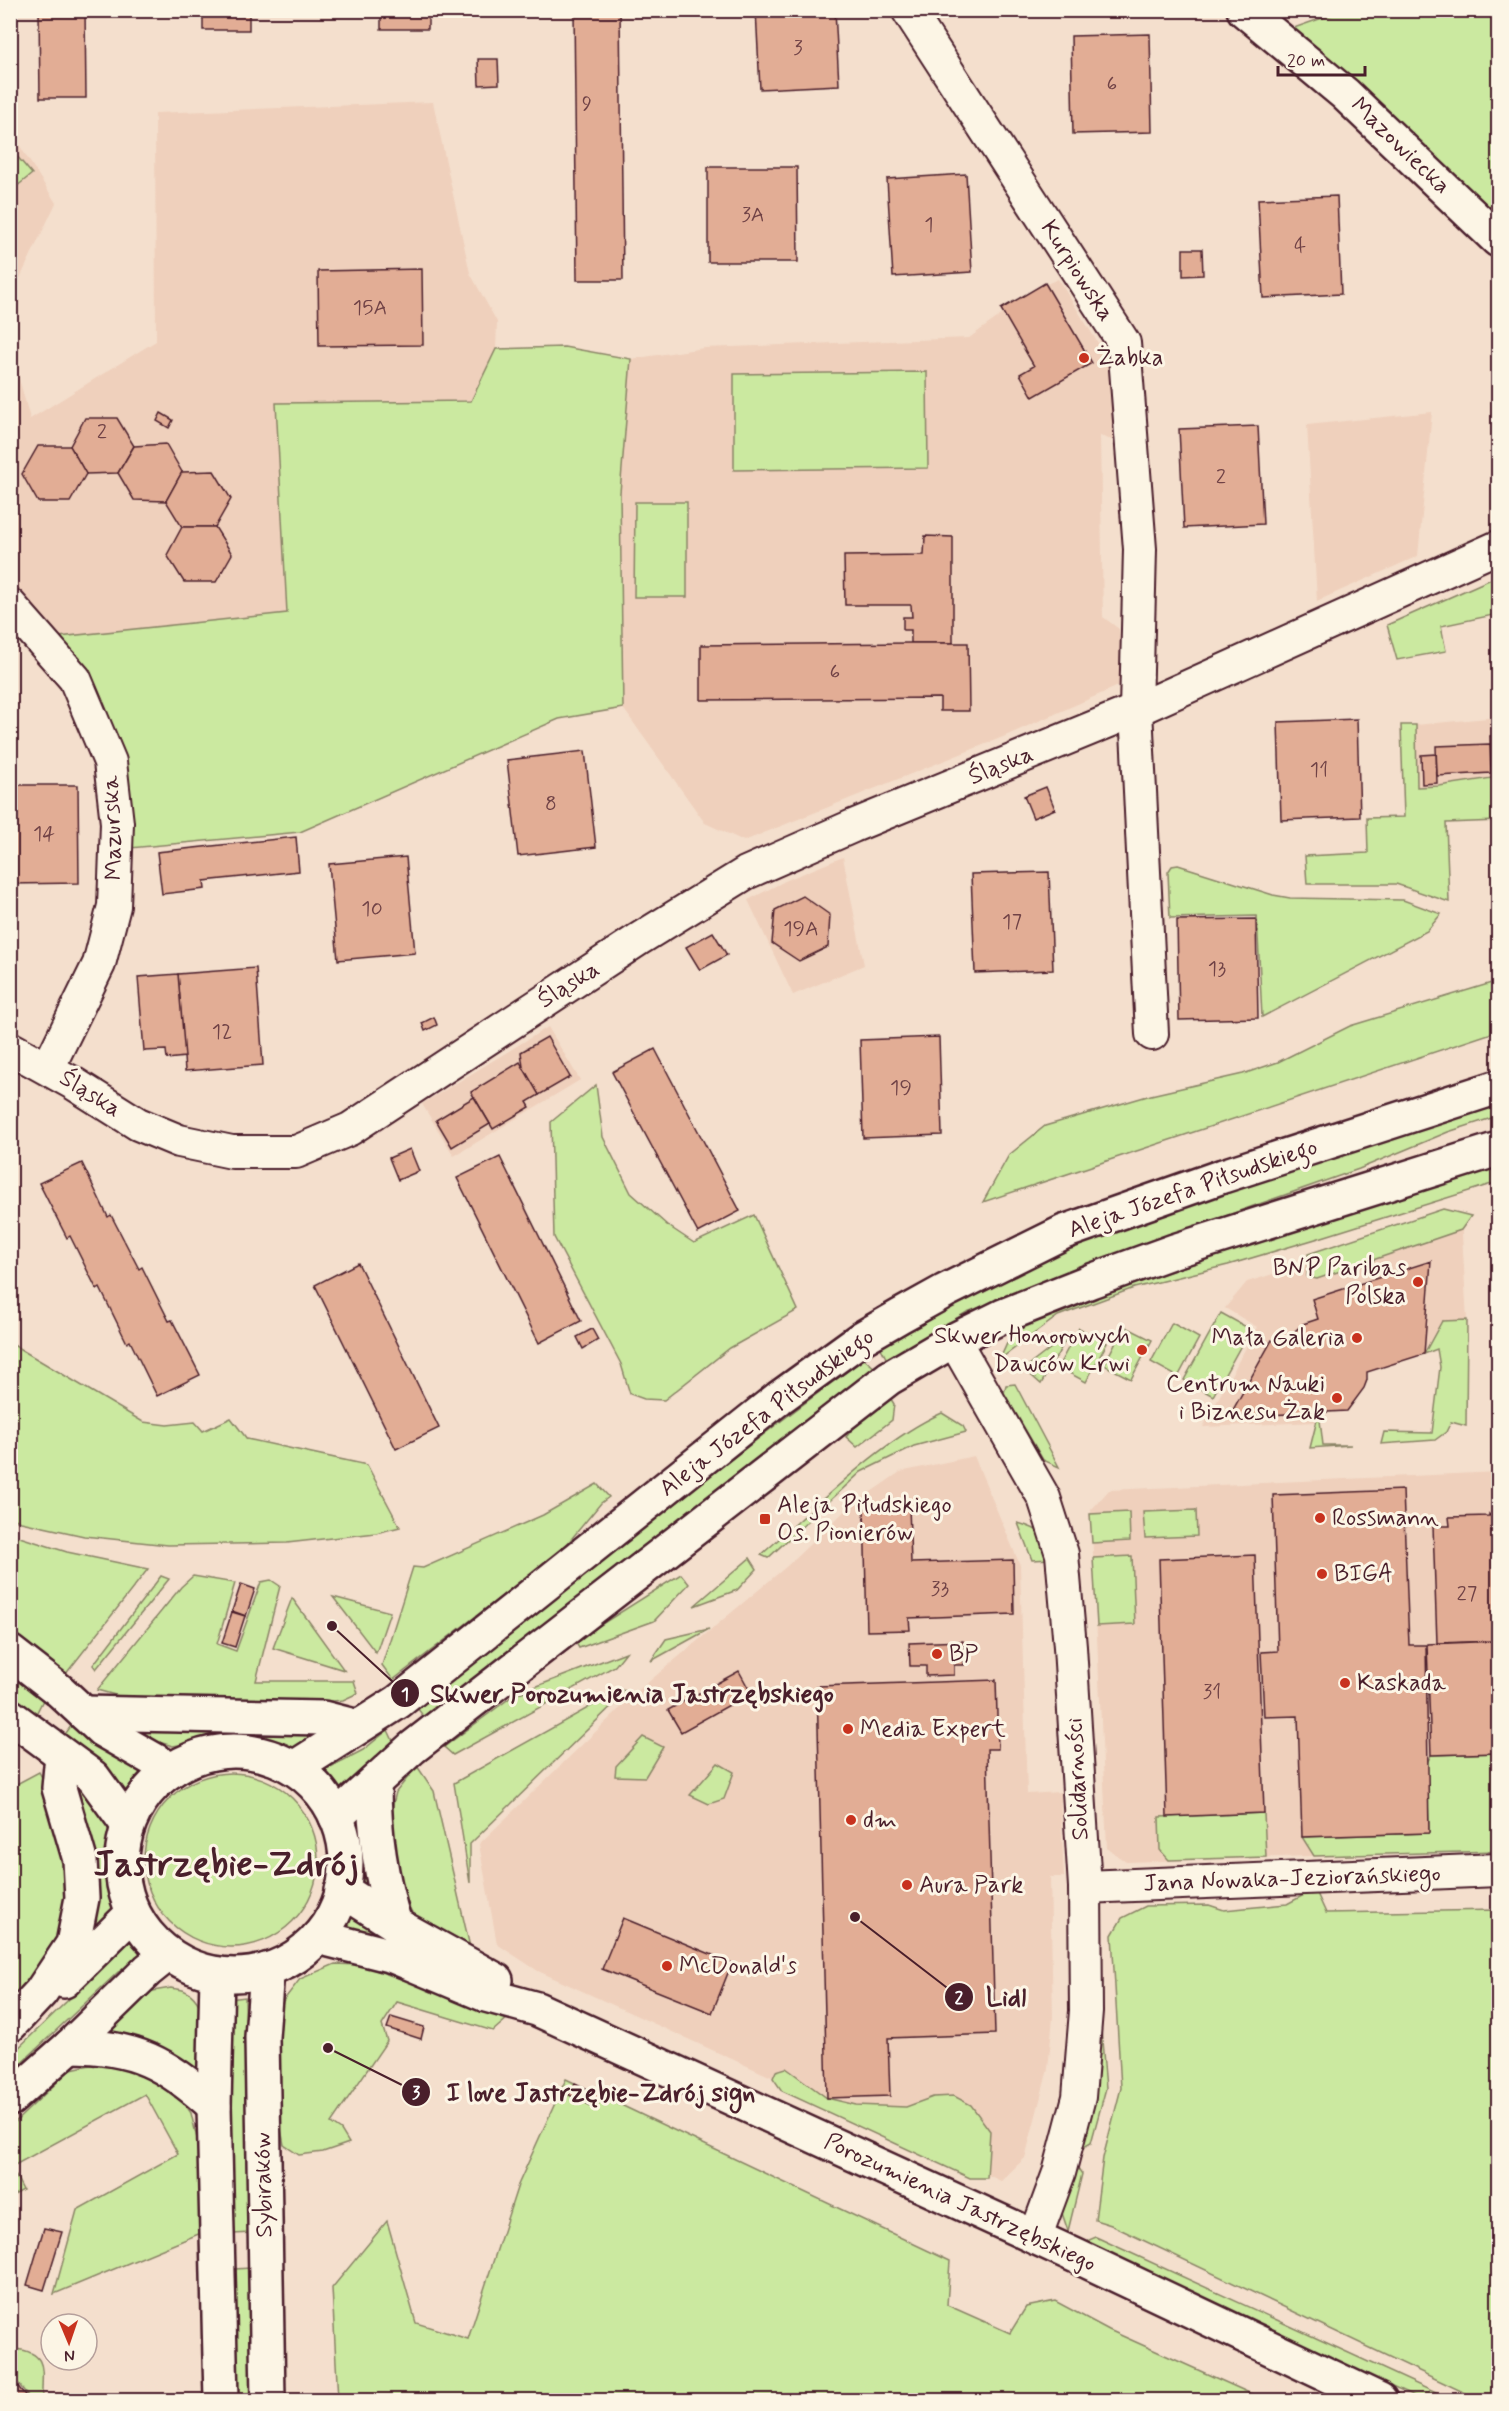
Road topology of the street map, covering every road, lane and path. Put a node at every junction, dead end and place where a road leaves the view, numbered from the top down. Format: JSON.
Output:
{"nodes":[{"id":1,"x":908,"y":10,"type":"edge"},
{"id":2,"x":1244,"y":10,"type":"edge"},
{"id":3,"x":1498,"y":240,"type":"edge"},
{"id":4,"x":1498,"y":547,"type":"edge"},
{"id":5,"x":10,"y":605,"type":"edge"},
{"id":6,"x":1136,"y":710,"type":"junction"},
{"id":7,"x":1152,"y":1034,"type":"dead end"},
{"id":8,"x":10,"y":1048,"type":"edge"},
{"id":9,"x":48,"y":1068,"type":"junction"},
{"id":10,"x":1498,"y":1087,"type":"edge"},
{"id":11,"x":1498,"y":1149,"type":"edge"},
{"id":12,"x":954,"y":1341,"type":"junction"},
{"id":13,"x":10,"y":1652,"type":"edge"},
{"id":14,"x":84,"y":1713,"type":"junction"},
{"id":15,"x":10,"y":1716,"type":"edge"},
{"id":16,"x":358,"y":1727,"type":"junction"},
{"id":17,"x":62,"y":1755,"type":"junction"},
{"id":18,"x":294,"y":1768,"type":"junction"},
{"id":19,"x":172,"y":1770,"type":"junction"},
{"id":20,"x":374,"y":1783,"type":"junction"},
{"id":21,"x":336,"y":1817,"type":"junction"},
{"id":22,"x":128,"y":1825,"type":"junction"},
{"id":23,"x":1498,"y":1870,"type":"edge"},
{"id":24,"x":1085,"y":1887,"type":"junction"},
{"id":25,"x":342,"y":1890,"type":"junction"},
{"id":26,"x":133,"y":1913,"type":"junction"},
{"id":27,"x":394,"y":1924,"type":"junction"},
{"id":28,"x":318,"y":1937,"type":"junction"},
{"id":29,"x":168,"y":1954,"type":"junction"},
{"id":30,"x":267,"y":1970,"type":"junction"},
{"id":31,"x":217,"y":1974,"type":"junction"},
{"id":32,"x":537,"y":2009,"type":"junction"},
{"id":33,"x":10,"y":2025,"type":"edge"},
{"id":34,"x":10,"y":2034,"type":"edge"},
{"id":35,"x":70,"y":2046,"type":"junction"},
{"id":36,"x":10,"y":2099,"type":"edge"},
{"id":37,"x":214,"y":2106,"type":"junction"},
{"id":38,"x":1035,"y":2238,"type":"junction"},
{"id":39,"x":221,"y":2400,"type":"edge"},
{"id":40,"x":268,"y":2400,"type":"edge"},
{"id":41,"x":1380,"y":2400,"type":"edge"}],
"edges":[{"from":1,"to":6,"type":"street","name":"Kurpiowska"},
{"from":2,"to":3,"type":"main road","name":"Mazowiecka"},
{"from":4,"to":6,"type":"street","name":"Śląska"},
{"from":5,"to":9,"type":"street","name":"Mazurska"},
{"from":6,"to":7,"type":"street"},
{"from":6,"to":9,"type":"street","name":"Śląska"},
{"from":8,"to":9,"type":"street","name":"Śląska"},
{"from":10,"to":16,"type":"main road","name":"Aleja Józefa Piłsudskiego"},
{"from":11,"to":12,"type":"main road","name":"Aleja Józefa Piłsudskiego"},
{"from":12,"to":20,"type":"main road","name":"Aleja Józefa Piłsudskiego"},
{"from":12,"to":24,"type":"street","name":"Solidarności"},
{"from":13,"to":14,"type":"main road"},
{"from":14,"to":16,"type":"main road"},
{"from":14,"to":19,"type":"main road"},
{"from":15,"to":17,"type":"main road"},
{"from":16,"to":18,"type":"main road","name":"Aleja Józefa Piłsudskiego"},
{"from":17,"to":22,"type":"main road"},
{"from":17,"to":33,"type":"main road"},
{"from":18,"to":19,"type":"main road"},
{"from":18,"to":21,"type":"main road"},
{"from":19,"to":22,"type":"main road"},
{"from":20,"to":21,"type":"main road","name":"Aleja Józefa Piłsudskiego"},
{"from":20,"to":27,"type":"main road"},
{"from":21,"to":25,"type":"main road"},
{"from":22,"to":26,"type":"main road"},
{"from":23,"to":24,"type":"street","name":"Jana Nowaka-Jeziorańskiego"},
{"from":24,"to":38,"type":"street","name":"Solidarności"},
{"from":25,"to":27,"type":"main road","name":"Porozumienia Jastrzębskiego"},
{"from":25,"to":28,"type":"main road"},
{"from":26,"to":29,"type":"main road"},
{"from":26,"to":34,"type":"main road"},
{"from":27,"to":32,"type":"main road","name":"Porozumienia Jastrzębskiego"},
{"from":28,"to":30,"type":"main road"},
{"from":28,"to":32,"type":"main road","name":"Porozumienia Jastrzębskiego"},
{"from":29,"to":31,"type":"main road"},
{"from":29,"to":35,"type":"main road"},
{"from":30,"to":31,"type":"main road"},
{"from":30,"to":40,"type":"main road","name":"Sybiraków"},
{"from":31,"to":37,"type":"main road","name":"Sybiraków"},
{"from":32,"to":38,"type":"main road","name":"Porozumienia Jastrzębskiego"},
{"from":35,"to":36,"type":"main road"},
{"from":35,"to":37,"type":"main road"},
{"from":37,"to":39,"type":"main road","name":"Sybiraków"},
{"from":38,"to":41,"type":"main road","name":"Porozumienia Jastrzębskiego"}]}
